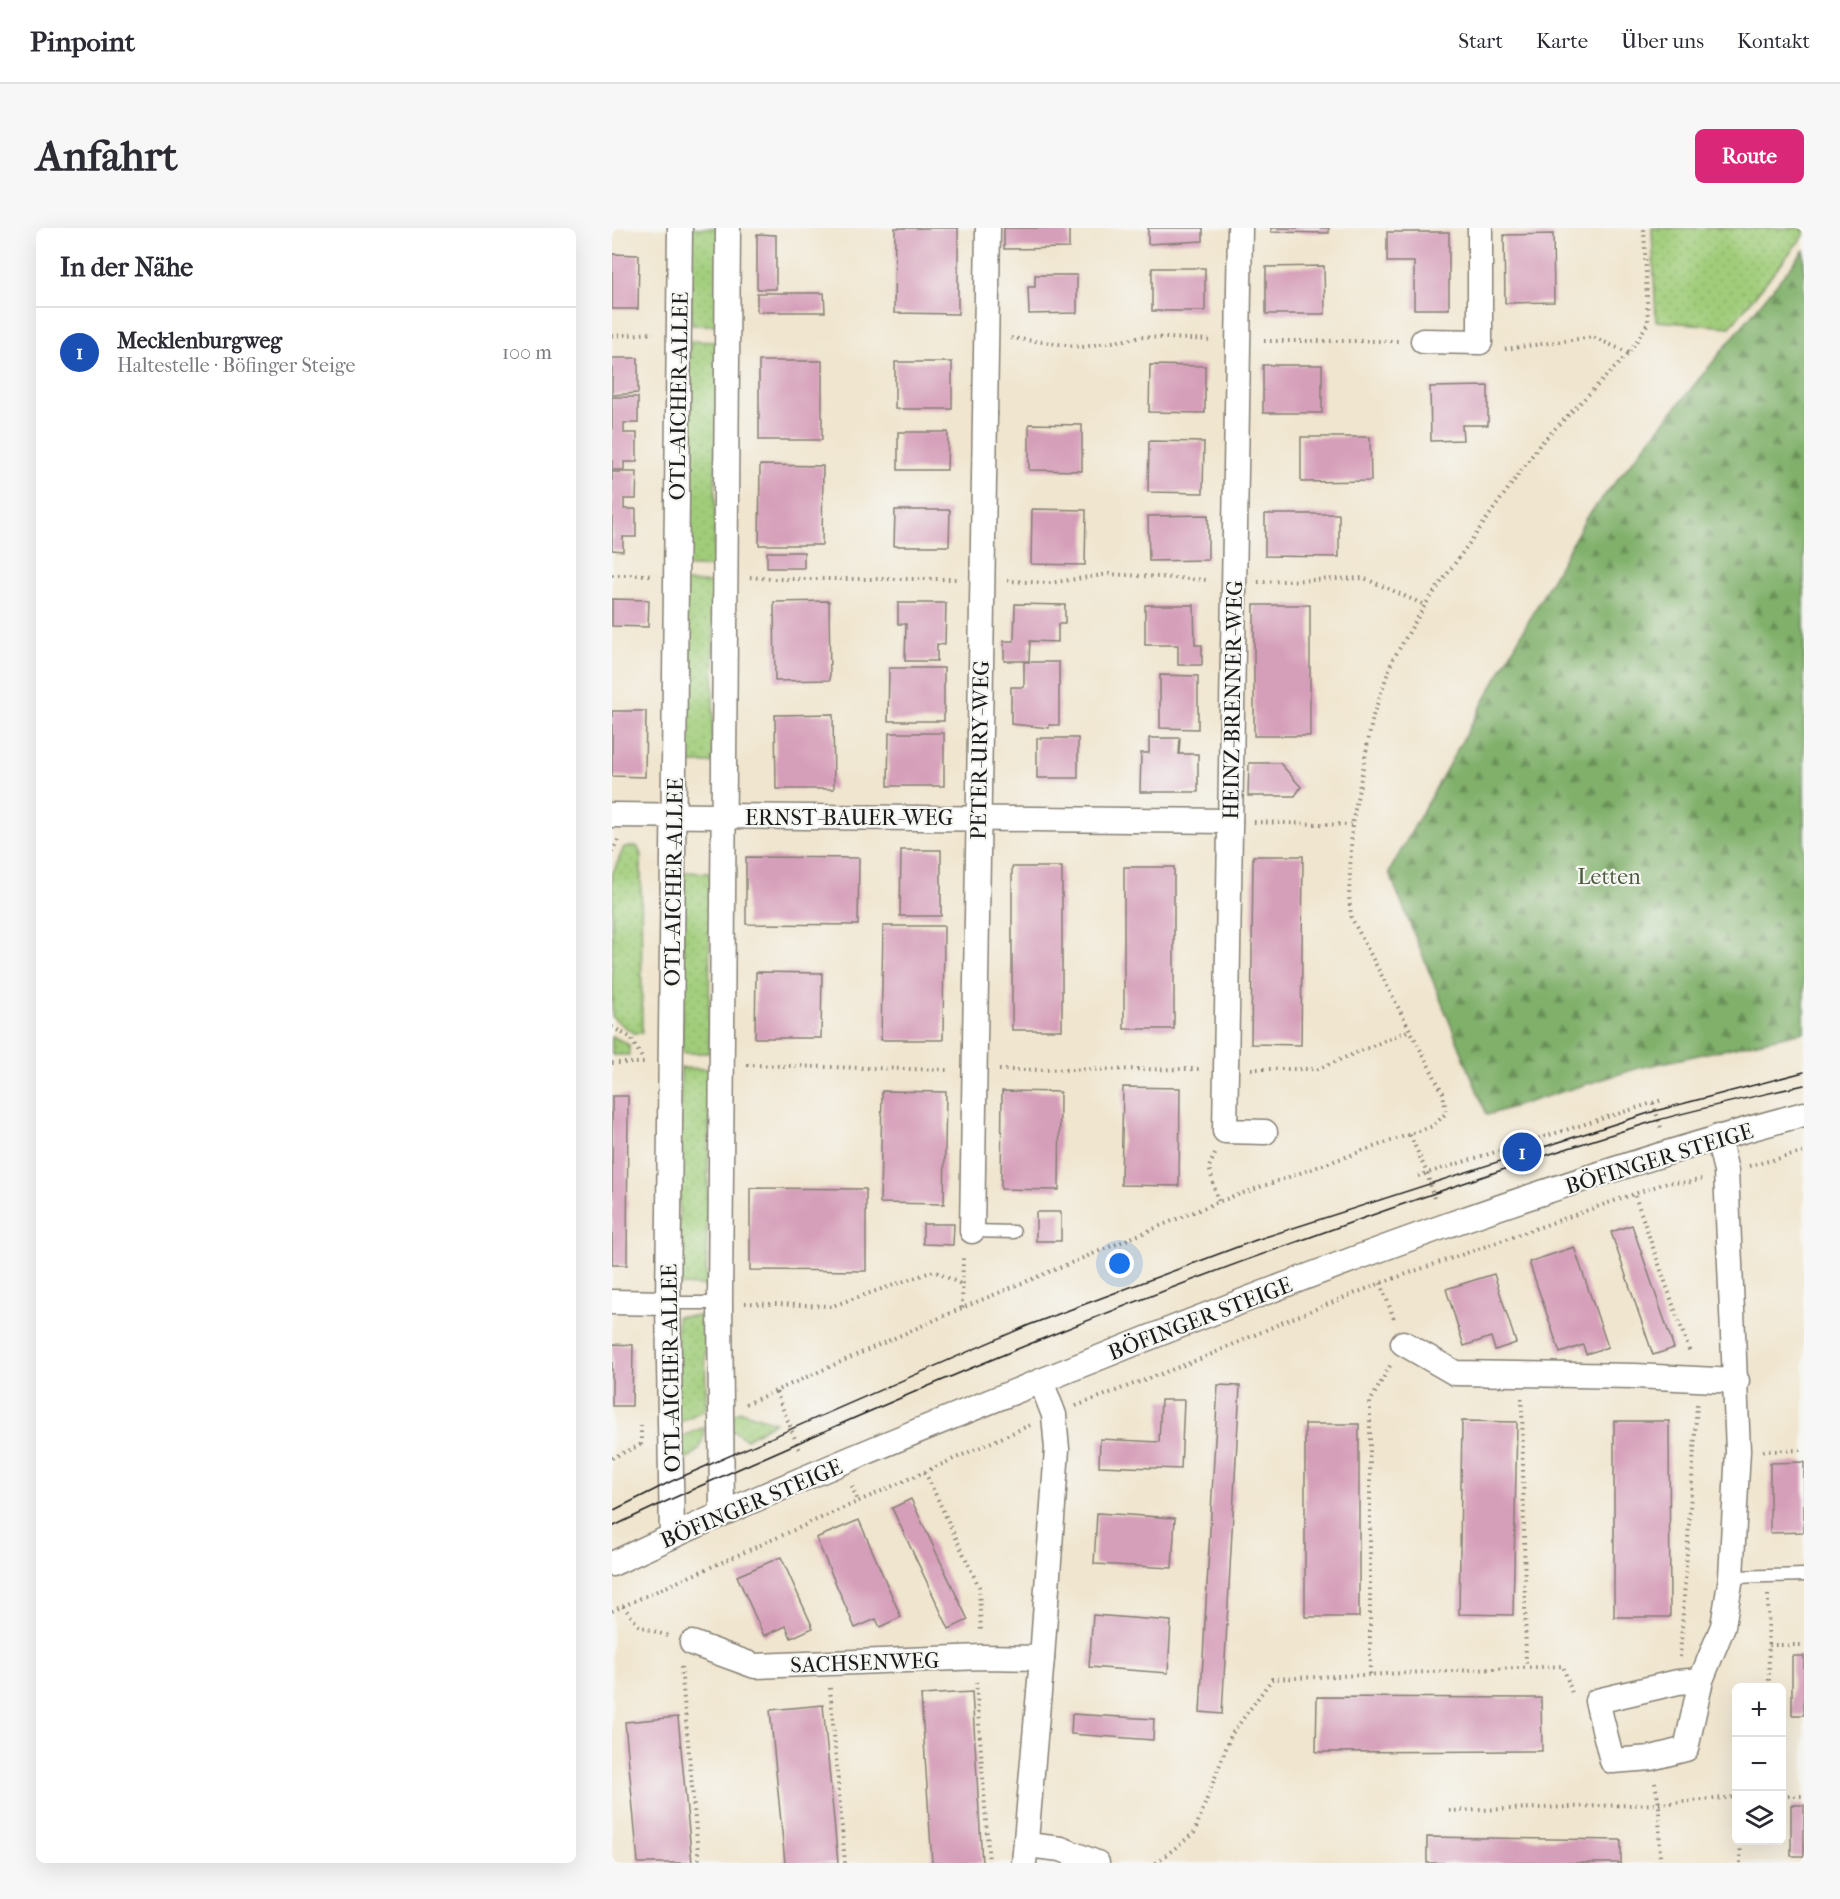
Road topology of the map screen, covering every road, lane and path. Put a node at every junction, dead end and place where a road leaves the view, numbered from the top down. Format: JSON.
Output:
{"nodes":[{"id":1,"x":680,"y":228,"type":"edge"},
{"id":2,"x":728,"y":228,"type":"edge"},
{"id":3,"x":988,"y":228,"type":"edge"},
{"id":4,"x":1240,"y":228,"type":"edge"},
{"id":5,"x":1480,"y":228,"type":"edge"},
{"id":6,"x":1644,"y":228,"type":"edge"},
{"id":7,"x":679,"y":334,"type":"junction"},
{"id":8,"x":986,"y":335,"type":"junction"},
{"id":9,"x":612,"y":336,"type":"edge"},
{"id":10,"x":1423,"y":341,"type":"joint"},
{"id":11,"x":1238,"y":342,"type":"junction"},
{"id":12,"x":1480,"y":342,"type":"junction"},
{"id":13,"x":1629,"y":353,"type":"junction"},
{"id":14,"x":612,"y":575,"type":"edge"},
{"id":15,"x":676,"y":575,"type":"junction"},
{"id":16,"x":725,"y":576,"type":"junction"},
{"id":17,"x":982,"y":580,"type":"junction"},
{"id":18,"x":1234,"y":583,"type":"junction"},
{"id":19,"x":1425,"y":605,"type":"junction"},
{"id":20,"x":674,"y":815,"type":"junction"},
{"id":21,"x":723,"y":816,"type":"junction"},
{"id":22,"x":978,"y":818,"type":"junction"},
{"id":23,"x":1230,"y":821,"type":"junction"},
{"id":24,"x":1352,"y":825,"type":"junction"},
{"id":25,"x":616,"y":826,"type":"edge"},
{"id":26,"x":612,"y":852,"type":"edge"},
{"id":27,"x":612,"y":1027,"type":"edge"},
{"id":28,"x":1410,"y":1030,"type":"junction"},
{"id":29,"x":612,"y":1063,"type":"edge"},
{"id":30,"x":645,"y":1063,"type":"junction"},
{"id":31,"x":671,"y":1064,"type":"junction"},
{"id":32,"x":1226,"y":1069,"type":"junction"},
{"id":33,"x":1662,"y":1100,"type":"dead end"},
{"id":34,"x":1653,"y":1103,"type":"junction"},
{"id":35,"x":1804,"y":1114,"type":"edge"},
{"id":36,"x":1661,"y":1128,"type":"dead end"},
{"id":37,"x":1225,"y":1131,"type":"junction"},
{"id":38,"x":1265,"y":1132,"type":"dead end"},
{"id":39,"x":1410,"y":1135,"type":"junction"},
{"id":40,"x":1718,"y":1137,"type":"junction"},
{"id":41,"x":1804,"y":1152,"type":"edge"},
{"id":42,"x":1726,"y":1171,"type":"junction"},
{"id":43,"x":1427,"y":1173,"type":"junction"},
{"id":44,"x":1418,"y":1176,"type":"dead end"},
{"id":45,"x":1634,"y":1196,"type":"junction"},
{"id":46,"x":1218,"y":1202,"type":"junction"},
{"id":47,"x":1436,"y":1202,"type":"dead end"},
{"id":48,"x":972,"y":1231,"type":"junction"},
{"id":49,"x":1014,"y":1232,"type":"dead end"},
{"id":50,"x":1381,"y":1283,"type":"junction"},
{"id":51,"x":963,"y":1285,"type":"junction"},
{"id":52,"x":612,"y":1302,"type":"edge"},
{"id":53,"x":668,"y":1303,"type":"junction"},
{"id":54,"x":720,"y":1304,"type":"junction"},
{"id":55,"x":962,"y":1308,"type":"junction"},
{"id":56,"x":1403,"y":1343,"type":"junction"},
{"id":57,"x":1522,"y":1374,"type":"junction"},
{"id":58,"x":1699,"y":1380,"type":"junction"},
{"id":59,"x":1041,"y":1381,"type":"junction"},
{"id":60,"x":1737,"y":1381,"type":"junction"},
{"id":61,"x":720,"y":1414,"type":"junction"},
{"id":62,"x":1054,"y":1414,"type":"junction"},
{"id":63,"x":1804,"y":1450,"type":"edge"},
{"id":64,"x":1738,"y":1451,"type":"junction"},
{"id":65,"x":925,"y":1471,"type":"junction"},
{"id":66,"x":722,"y":1513,"type":"junction"},
{"id":67,"x":672,"y":1536,"type":"junction"},
{"id":68,"x":612,"y":1564,"type":"edge"},
{"id":69,"x":1767,"y":1574,"type":"junction"},
{"id":70,"x":1804,"y":1575,"type":"edge"},
{"id":71,"x":1731,"y":1577,"type":"junction"},
{"id":72,"x":624,"y":1606,"type":"junction"},
{"id":73,"x":612,"y":1611,"type":"edge"},
{"id":74,"x":685,"y":1641,"type":"junction"},
{"id":75,"x":1769,"y":1645,"type":"junction"},
{"id":76,"x":1804,"y":1645,"type":"edge"},
{"id":77,"x":978,"y":1657,"type":"junction"},
{"id":78,"x":1042,"y":1658,"type":"junction"},
{"id":79,"x":828,"y":1664,"type":"junction"},
{"id":80,"x":1526,"y":1667,"type":"junction"},
{"id":81,"x":1370,"y":1674,"type":"junction"},
{"id":82,"x":1689,"y":1681,"type":"junction"},
{"id":83,"x":1769,"y":1683,"type":"edge"},
{"id":84,"x":1597,"y":1701,"type":"junction"},
{"id":85,"x":1651,"y":1758,"type":"junction"},
{"id":86,"x":1786,"y":1796,"type":"edge"},
{"id":87,"x":1804,"y":1796,"type":"edge"},
{"id":88,"x":1732,"y":1797,"type":"edge"},
{"id":89,"x":1659,"y":1804,"type":"junction"},
{"id":90,"x":1449,"y":1811,"type":"dead end"},
{"id":91,"x":1742,"y":1845,"type":"edge"},
{"id":92,"x":1025,"y":1854,"type":"edge"},
{"id":93,"x":699,"y":1863,"type":"edge"},
{"id":94,"x":845,"y":1863,"type":"edge"},
{"id":95,"x":988,"y":1863,"type":"edge"},
{"id":96,"x":1097,"y":1863,"type":"edge"},
{"id":97,"x":1156,"y":1863,"type":"edge"},
{"id":98,"x":1660,"y":1863,"type":"edge"},
{"id":99,"x":1740,"y":1863,"type":"edge"}],
"edges":[{"from":1,"to":7,"type":"street","name":"OTL-AICHER-ALLEE"},
{"from":2,"to":16,"type":"street"},
{"from":3,"to":8,"type":"street","name":"PETER-URY-WEG"},
{"from":4,"to":11,"type":"street","name":"HEINZ-BRENNER-WEG"},
{"from":5,"to":12,"type":"street"},
{"from":6,"to":13,"type":"path"},
{"from":7,"to":9,"type":"path"},
{"from":7,"to":15,"type":"street","name":"OTL-AICHER-ALLEE"},
{"from":8,"to":11,"type":"path"},
{"from":8,"to":17,"type":"street","name":"PETER-URY-WEG"},
{"from":10,"to":11,"type":"path"},
{"from":10,"to":12,"type":"street"},
{"from":11,"to":18,"type":"street","name":"HEINZ-BRENNER-WEG"},
{"from":12,"to":13,"type":"path"},
{"from":13,"to":19,"type":"path"},
{"from":14,"to":15,"type":"path"},
{"from":15,"to":20,"type":"street","name":"OTL-AICHER-ALLEE"},
{"from":16,"to":17,"type":"path"},
{"from":16,"to":21,"type":"street"},
{"from":17,"to":18,"type":"path"},
{"from":17,"to":22,"type":"street","name":"PETER-URY-WEG"},
{"from":18,"to":19,"type":"path"},
{"from":18,"to":23,"type":"street","name":"HEINZ-BRENNER-WEG"},
{"from":19,"to":24,"type":"path"},
{"from":20,"to":21,"type":"street","name":"ERNST-BAUER-WEG"},
{"from":20,"to":25,"type":"street","name":"ERNST-BAUER-WEG"},
{"from":20,"to":31,"type":"street","name":"OTL-AICHER-ALLEE"},
{"from":21,"to":22,"type":"street","name":"ERNST-BAUER-WEG"},
{"from":21,"to":54,"type":"street"},
{"from":22,"to":23,"type":"street","name":"ERNST-BAUER-WEG"},
{"from":22,"to":48,"type":"street","name":"PETER-URY-WEG"},
{"from":23,"to":24,"type":"path"},
{"from":23,"to":32,"type":"street","name":"HEINZ-BRENNER-WEG"},
{"from":24,"to":28,"type":"path"},
{"from":25,"to":26,"type":"path"},
{"from":27,"to":30,"type":"path"},
{"from":28,"to":32,"type":"path"},
{"from":28,"to":39,"type":"path"},
{"from":29,"to":30,"type":"path"},
{"from":30,"to":31,"type":"path"},
{"from":31,"to":53,"type":"street","name":"OTL-AICHER-ALLEE"},
{"from":32,"to":37,"type":"street","name":"HEINZ-BRENNER-WEG"},
{"from":33,"to":34,"type":"path"},
{"from":34,"to":36,"type":"path"},
{"from":34,"to":43,"type":"path"},
{"from":35,"to":40,"type":"street","name":"BÖFINGER STEIGE"},
{"from":37,"to":38,"type":"street"},
{"from":37,"to":46,"type":"path"},
{"from":39,"to":43,"type":"path"},
{"from":39,"to":46,"type":"path"},
{"from":40,"to":42,"type":"street"},
{"from":40,"to":59,"type":"street","name":"BÖFINGER STEIGE"},
{"from":41,"to":42,"type":"path"},
{"from":42,"to":45,"type":"path"},
{"from":42,"to":60,"type":"street"},
{"from":43,"to":44,"type":"path"},
{"from":43,"to":47,"type":"path"},
{"from":45,"to":50,"type":"path"},
{"from":45,"to":58,"type":"path"},
{"from":46,"to":55,"type":"path"},
{"from":48,"to":49,"type":"lane"},
{"from":48,"to":51,"type":"path"},
{"from":50,"to":56,"type":"path"},
{"from":50,"to":62,"type":"path"},
{"from":51,"to":54,"type":"path"},
{"from":51,"to":55,"type":"path"},
{"from":52,"to":53,"type":"street"},
{"from":53,"to":54,"type":"lane"},
{"from":53,"to":67,"type":"street","name":"OTL-AICHER-ALLEE"},
{"from":54,"to":61,"type":"street"},
{"from":55,"to":61,"type":"path"},
{"from":56,"to":57,"type":"street"},
{"from":56,"to":81,"type":"path"},
{"from":57,"to":58,"type":"street"},
{"from":57,"to":80,"type":"path"},
{"from":58,"to":60,"type":"street"},
{"from":58,"to":82,"type":"path"},
{"from":59,"to":62,"type":"street"},
{"from":59,"to":66,"type":"street","name":"BÖFINGER STEIGE"},
{"from":60,"to":64,"type":"street"},
{"from":61,"to":66,"type":"street"},
{"from":62,"to":65,"type":"path"},
{"from":62,"to":78,"type":"street"},
{"from":63,"to":64,"type":"path"},
{"from":64,"to":71,"type":"street"},
{"from":65,"to":72,"type":"path"},
{"from":65,"to":77,"type":"path"},
{"from":66,"to":67,"type":"street","name":"BÖFINGER STEIGE"},
{"from":67,"to":68,"type":"street","name":"BÖFINGER STEIGE"},
{"from":69,"to":70,"type":"lane"},
{"from":69,"to":71,"type":"lane"},
{"from":69,"to":75,"type":"path"},
{"from":71,"to":82,"type":"street"},
{"from":72,"to":73,"type":"path"},
{"from":72,"to":74,"type":"path"},
{"from":74,"to":79,"type":"street","name":"SACHSENWEG"},
{"from":74,"to":93,"type":"path"},
{"from":75,"to":76,"type":"path"},
{"from":75,"to":83,"type":"path"},
{"from":77,"to":78,"type":"street","name":"SACHSENWEG"},
{"from":77,"to":79,"type":"street","name":"SACHSENWEG"},
{"from":77,"to":95,"type":"path"},
{"from":78,"to":92,"type":"street"},
{"from":79,"to":94,"type":"path"},
{"from":80,"to":81,"type":"path"},
{"from":80,"to":84,"type":"path"},
{"from":81,"to":97,"type":"path"},
{"from":82,"to":84,"type":"street"},
{"from":82,"to":85,"type":"street"},
{"from":84,"to":85,"type":"street"},
{"from":85,"to":89,"type":"path"},
{"from":86,"to":87,"type":"path"},
{"from":88,"to":89,"type":"path"},
{"from":89,"to":90,"type":"path"},
{"from":89,"to":98,"type":"path"},
{"from":91,"to":99,"type":"path"},
{"from":92,"to":96,"type":"street"}]}
